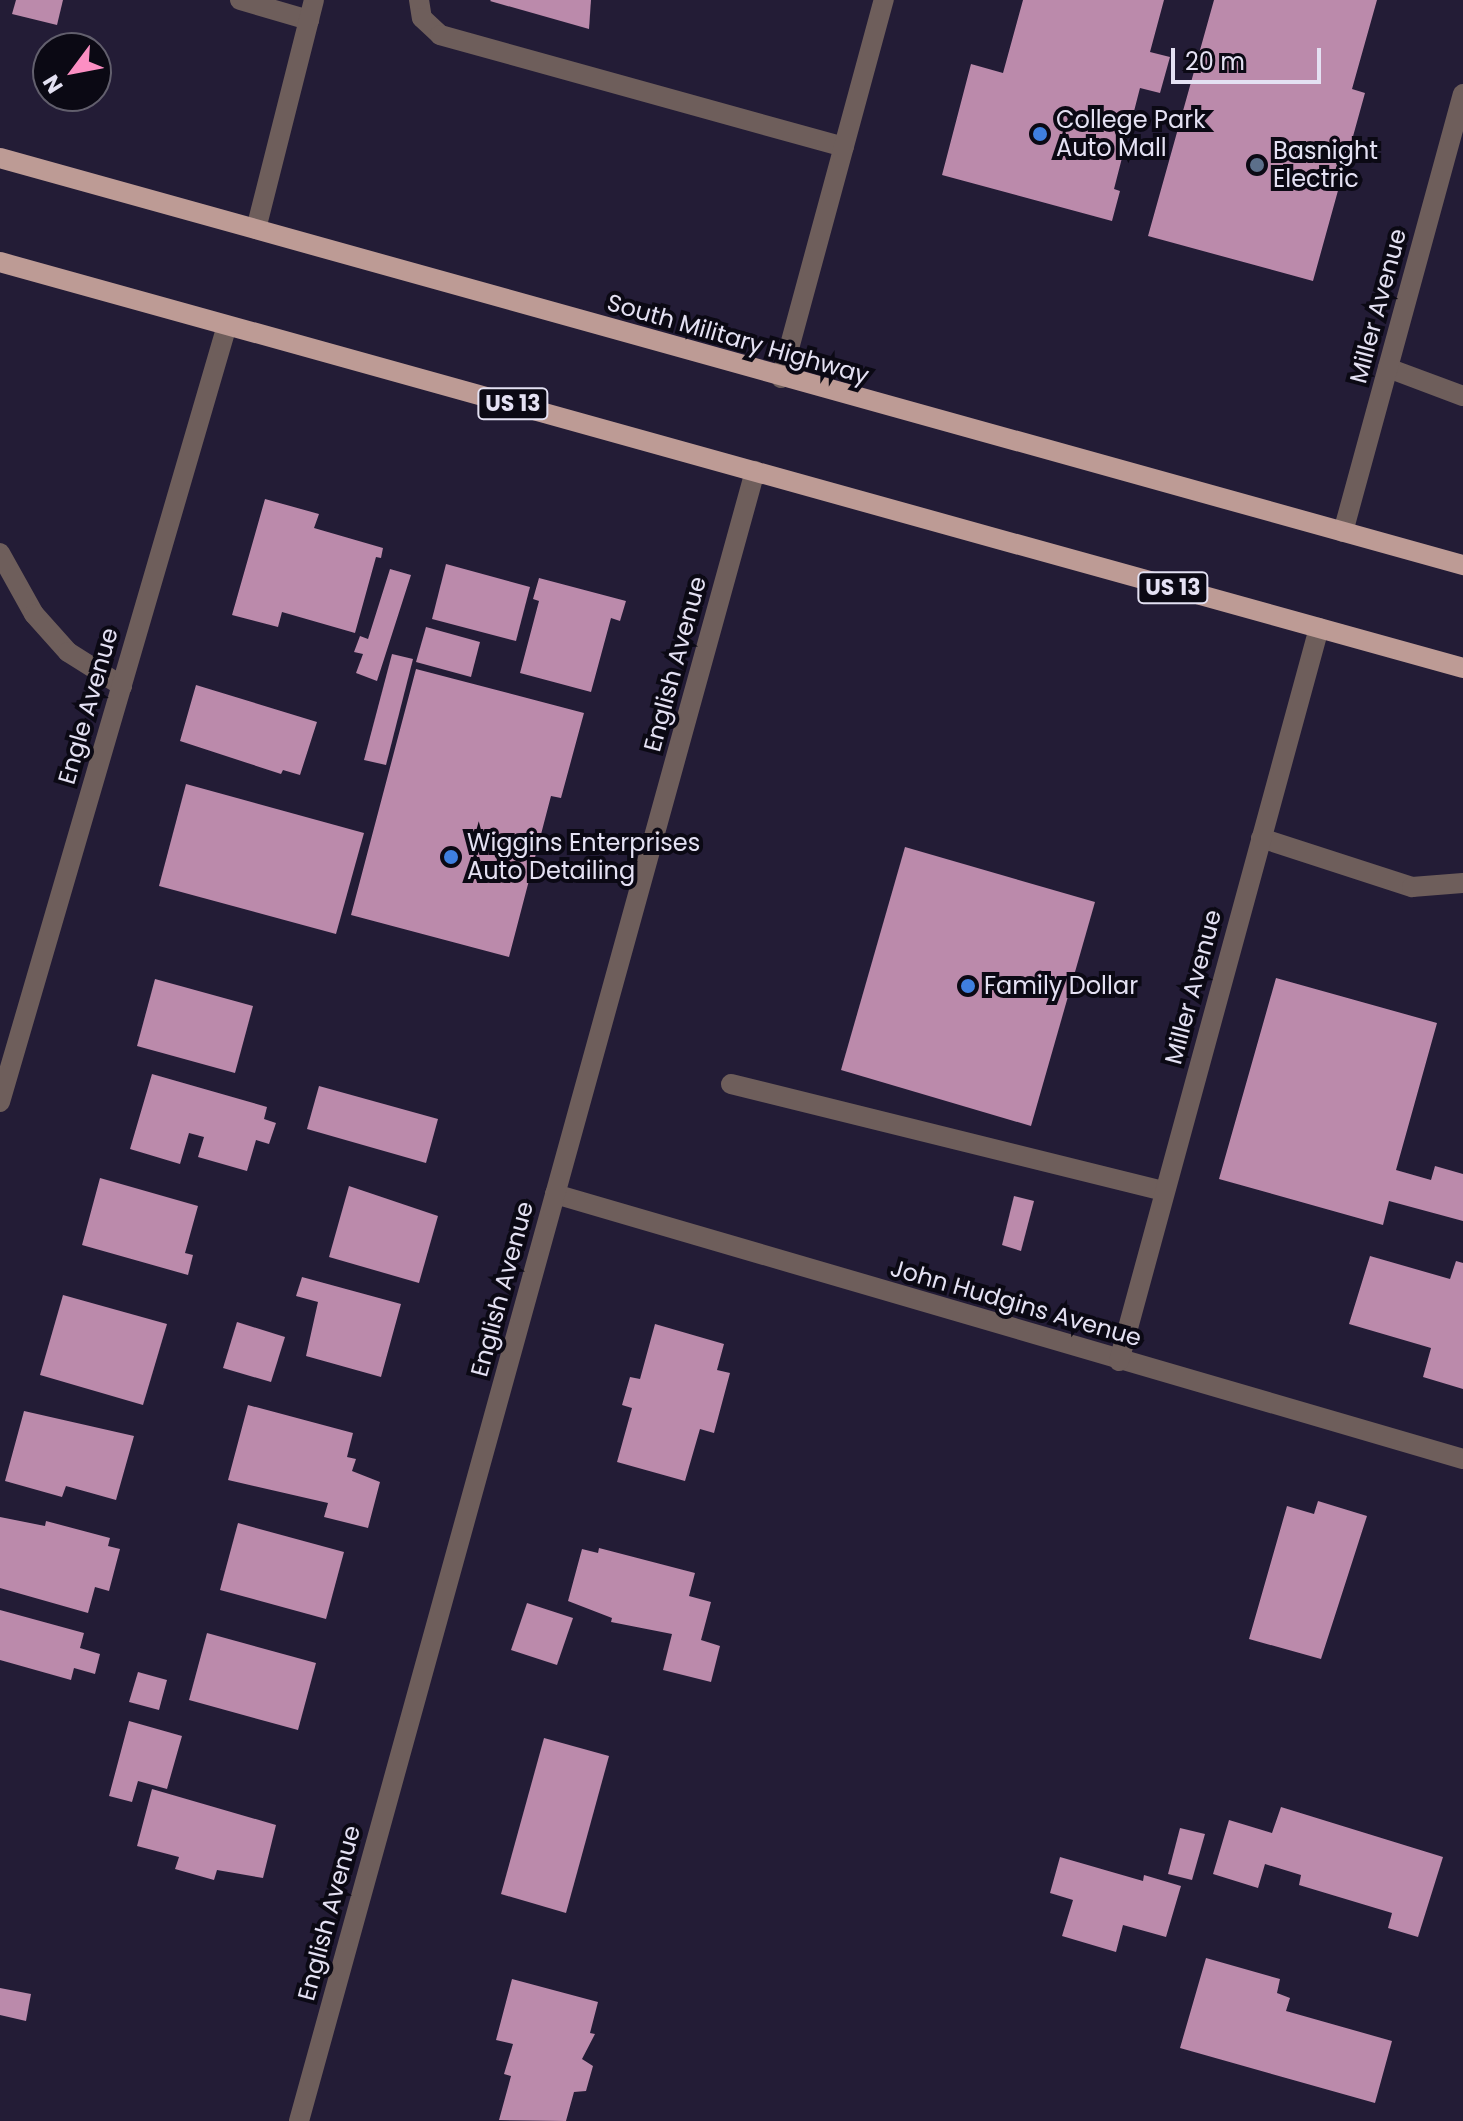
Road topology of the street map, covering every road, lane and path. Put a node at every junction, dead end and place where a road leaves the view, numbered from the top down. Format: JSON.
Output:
{"nodes":[{"id":1,"x":240,"y":0,"type":"edge"},
{"id":2,"x":314,"y":0,"type":"edge"},
{"id":3,"x":419,"y":0,"type":"edge"},
{"id":4,"x":884,"y":0,"type":"edge"},
{"id":5,"x":309,"y":20,"type":"junction"},
{"id":6,"x":1463,"y":94,"type":"edge"},
{"id":7,"x":844,"y":147,"type":"junction"},
{"id":8,"x":0,"y":158,"type":"edge"},
{"id":9,"x":256,"y":229,"type":"junction"},
{"id":10,"x":0,"y":262,"type":"edge"},
{"id":11,"x":227,"y":325,"type":"junction"},
{"id":12,"x":1388,"y":368,"type":"junction"},
{"id":13,"x":781,"y":378,"type":"junction"},
{"id":14,"x":1463,"y":396,"type":"edge"},
{"id":15,"x":755,"y":471,"type":"junction"},
{"id":16,"x":1343,"y":532,"type":"junction"},
{"id":17,"x":0,"y":553,"type":"edge"},
{"id":18,"x":1463,"y":565,"type":"edge"},
{"id":19,"x":1319,"y":628,"type":"junction"},
{"id":20,"x":1463,"y":668,"type":"edge"},
{"id":21,"x":122,"y":686,"type":"junction"},
{"id":22,"x":1261,"y":838,"type":"junction"},
{"id":23,"x":1463,"y":883,"type":"edge"},
{"id":24,"x":731,"y":1084,"type":"dead end"},
{"id":25,"x":0,"y":1102,"type":"edge"},
{"id":26,"x":1164,"y":1191,"type":"junction"},
{"id":27,"x":555,"y":1194,"type":"junction"},
{"id":28,"x":1119,"y":1361,"type":"junction"},
{"id":29,"x":1463,"y":1459,"type":"edge"},
{"id":30,"x":299,"y":2121,"type":"edge"}],
"edges":[{"from":1,"to":5,"type":"street"},
{"from":2,"to":5,"type":"street"},
{"from":3,"to":7,"type":"street"},
{"from":4,"to":7,"type":"street"},
{"from":5,"to":9,"type":"street"},
{"from":6,"to":12,"type":"street","name":"Miller Avenue"},
{"from":7,"to":13,"type":"street"},
{"from":8,"to":9,"type":"main road","name":"South Military Highway"},
{"from":9,"to":13,"type":"main road","name":"South Military Highway"},
{"from":10,"to":11,"type":"main road","number":"US 13"},
{"from":11,"to":15,"type":"main road","number":"US 13"},
{"from":11,"to":21,"type":"street","name":"Engle Avenue"},
{"from":12,"to":14,"type":"street"},
{"from":12,"to":16,"type":"street","name":"Miller Avenue"},
{"from":13,"to":16,"type":"main road","name":"South Military Highway"},
{"from":15,"to":19,"type":"main road","number":"US 13"},
{"from":15,"to":27,"type":"street","name":"English Avenue"},
{"from":16,"to":18,"type":"main road","name":"South Military Highway"},
{"from":17,"to":21,"type":"street"},
{"from":19,"to":20,"type":"main road","number":"US 13"},
{"from":19,"to":22,"type":"street","name":"Miller Avenue"},
{"from":21,"to":25,"type":"street","name":"Engle Avenue"},
{"from":22,"to":23,"type":"street"},
{"from":22,"to":26,"type":"street","name":"Miller Avenue"},
{"from":24,"to":26,"type":"street"},
{"from":26,"to":28,"type":"street","name":"Miller Avenue"},
{"from":27,"to":28,"type":"street","name":"John Hudgins Avenue"},
{"from":27,"to":30,"type":"street","name":"English Avenue"},
{"from":28,"to":29,"type":"street","name":"John Hudgins Avenue"}]}
